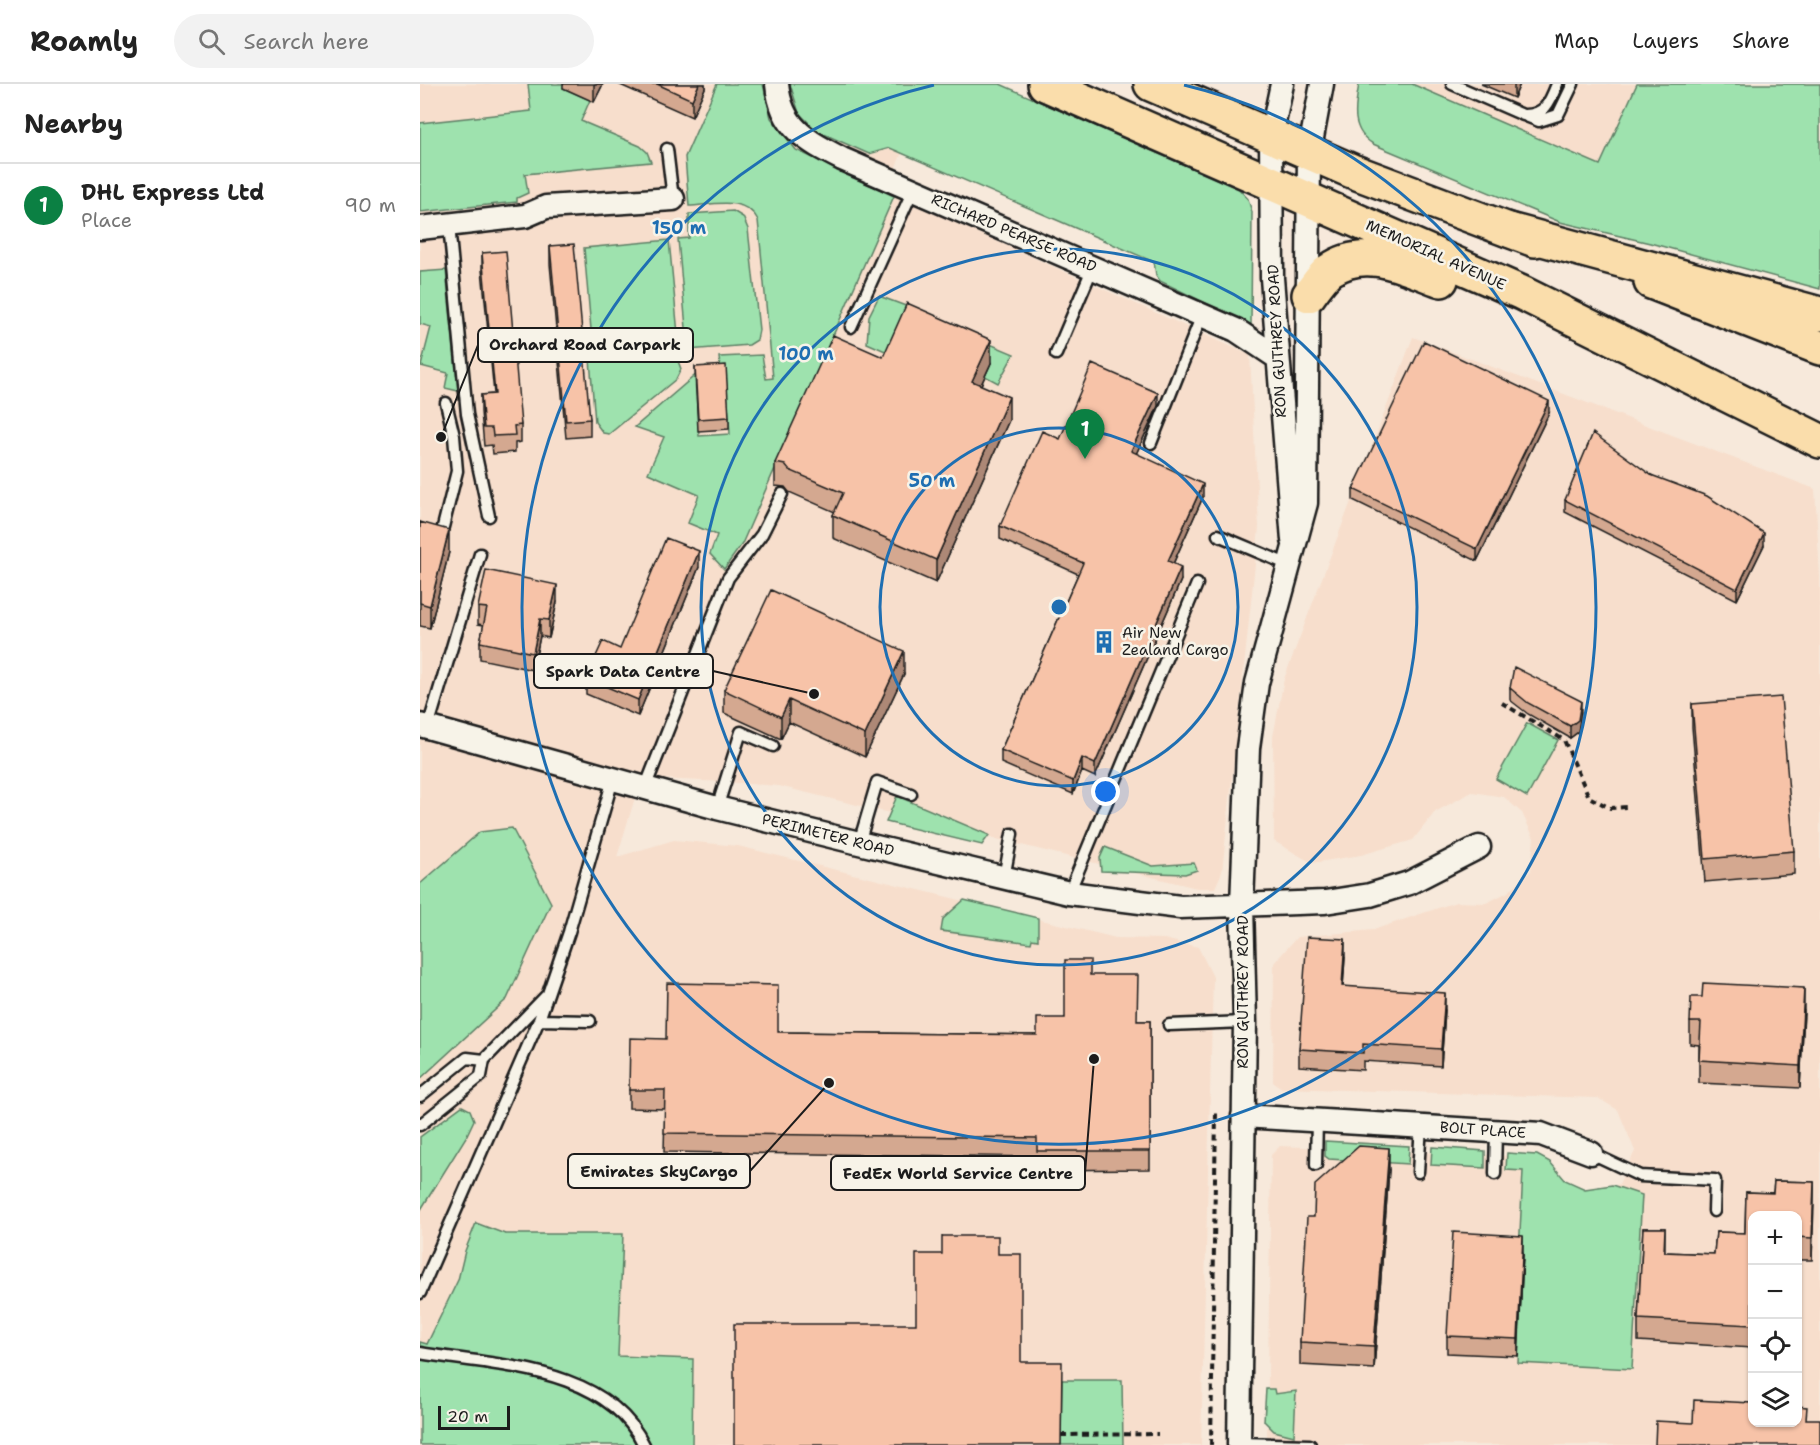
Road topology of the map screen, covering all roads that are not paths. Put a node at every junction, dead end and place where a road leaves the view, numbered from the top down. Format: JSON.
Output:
{"nodes":[{"id":1,"x":777,"y":84,"type":"edge"},
{"id":2,"x":1045,"y":84,"type":"edge"},
{"id":3,"x":1151,"y":84,"type":"edge"},
{"id":4,"x":1282,"y":84,"type":"edge"},
{"id":5,"x":1322,"y":84,"type":"edge"},
{"id":6,"x":1452,"y":84,"type":"edge"},
{"id":7,"x":1557,"y":84,"type":"edge"},
{"id":8,"x":1573,"y":84,"type":"edge"},
{"id":9,"x":1523,"y":115,"type":"junction"},
{"id":10,"x":1271,"y":137,"type":"junction"},
{"id":11,"x":667,"y":149,"type":"dead end"},
{"id":12,"x":1309,"y":154,"type":"junction"},
{"id":13,"x":1270,"y":183,"type":"junction"},
{"id":14,"x":914,"y":190,"type":"junction"},
{"id":15,"x":673,"y":199,"type":"joint"},
{"id":16,"x":1309,"y":200,"type":"junction"},
{"id":17,"x":449,"y":225,"type":"junction"},
{"id":18,"x":420,"y":228,"type":"edge"},
{"id":19,"x":1509,"y":230,"type":"junction"},
{"id":20,"x":1093,"y":267,"type":"junction"},
{"id":21,"x":1522,"y":293,"type":"junction"},
{"id":22,"x":1309,"y":295,"type":"junction"},
{"id":23,"x":1820,"y":314,"type":"edge"},
{"id":24,"x":1202,"y":315,"type":"junction"},
{"id":25,"x":851,"y":327,"type":"dead end"},
{"id":26,"x":1820,"y":348,"type":"edge"},
{"id":27,"x":1056,"y":354,"type":"dead end"},
{"id":28,"x":1278,"y":358,"type":"junction"},
{"id":29,"x":446,"y":403,"type":"dead end"},
{"id":30,"x":1820,"y":441,"type":"edge"},
{"id":31,"x":1151,"y":443,"type":"dead end"},
{"id":32,"x":782,"y":495,"type":"dead end"},
{"id":33,"x":489,"y":516,"type":"dead end"},
{"id":34,"x":443,"y":527,"type":"edge"},
{"id":35,"x":1218,"y":535,"type":"dead end"},
{"id":36,"x":480,"y":554,"type":"dead end"},
{"id":37,"x":1291,"y":555,"type":"junction"},
{"id":38,"x":1197,"y":584,"type":"dead end"},
{"id":39,"x":424,"y":726,"type":"edge"},
{"id":40,"x":773,"y":746,"type":"dead end"},
{"id":41,"x":613,"y":779,"type":"junction"},
{"id":42,"x":645,"y":788,"type":"junction"},
{"id":43,"x":911,"y":794,"type":"dead end"},
{"id":44,"x":717,"y":808,"type":"junction"},
{"id":45,"x":1012,"y":834,"type":"dead end"},
{"id":46,"x":859,"y":843,"type":"junction"},
{"id":47,"x":1479,"y":846,"type":"dead end"},
{"id":48,"x":1004,"y":878,"type":"junction"},
{"id":49,"x":1069,"y":893,"type":"junction"},
{"id":50,"x":1242,"y":905,"type":"junction"},
{"id":51,"x":550,"y":991,"type":"junction"},
{"id":52,"x":540,"y":1020,"type":"junction"},
{"id":53,"x":590,"y":1021,"type":"dead end"},
{"id":54,"x":1245,"y":1022,"type":"junction"},
{"id":55,"x":1169,"y":1025,"type":"dead end"},
{"id":56,"x":484,"y":1060,"type":"junction"},
{"id":57,"x":420,"y":1096,"type":"edge"},
{"id":58,"x":1243,"y":1116,"type":"junction"},
{"id":59,"x":1317,"y":1120,"type":"junction"},
{"id":60,"x":420,"y":1125,"type":"edge"},
{"id":61,"x":1421,"y":1126,"type":"junction"},
{"id":62,"x":1496,"y":1131,"type":"junction"},
{"id":63,"x":1591,"y":1153,"type":"joint"},
{"id":64,"x":1316,"y":1165,"type":"dead end"},
{"id":65,"x":1418,"y":1172,"type":"dead end"},
{"id":66,"x":1495,"y":1174,"type":"dead end"},
{"id":67,"x":1714,"y":1211,"type":"dead end"},
{"id":68,"x":420,"y":1293,"type":"edge"},
{"id":69,"x":420,"y":1353,"type":"edge"},
{"id":70,"x":1239,"y":1444,"type":"edge"},
{"id":71,"x":644,"y":1445,"type":"edge"},
{"id":72,"x":1310,"y":1445,"type":"edge"}],
"edges":[{"from":1,"to":14,"type":"street","name":"RICHARD PEARSE ROAD"},
{"from":2,"to":13,"type":"main road","name":"MEMORIAL AVENUE"},
{"from":3,"to":10,"type":"main road"},
{"from":4,"to":10,"type":"street","name":"RON GUTHREY ROAD"},
{"from":5,"to":12,"type":"street","name":"RON GUTHREY ROAD"},
{"from":6,"to":9,"type":"lane"},
{"from":7,"to":9,"type":"lane"},
{"from":8,"to":9,"type":"lane"},
{"from":10,"to":12,"type":"main road"},
{"from":10,"to":13,"type":"street","name":"RON GUTHREY ROAD"},
{"from":11,"to":15,"type":"lane"},
{"from":12,"to":16,"type":"street","name":"RON GUTHREY ROAD"},
{"from":12,"to":19,"type":"main road"},
{"from":13,"to":16,"type":"main road","name":"MEMORIAL AVENUE"},
{"from":13,"to":28,"type":"street","name":"RON GUTHREY ROAD"},
{"from":14,"to":20,"type":"street","name":"RICHARD PEARSE ROAD"},
{"from":14,"to":25,"type":"lane"},
{"from":15,"to":17,"type":"street"},
{"from":16,"to":21,"type":"main road","name":"MEMORIAL AVENUE"},
{"from":16,"to":22,"type":"street","name":"RON GUTHREY ROAD"},
{"from":17,"to":18,"type":"street"},
{"from":17,"to":33,"type":"lane"},
{"from":19,"to":23,"type":"main road"},
{"from":19,"to":26,"type":"main road"},
{"from":20,"to":24,"type":"street","name":"RICHARD PEARSE ROAD"},
{"from":20,"to":27,"type":"lane"},
{"from":21,"to":22,"type":"main road"},
{"from":21,"to":30,"type":"main road","name":"MEMORIAL AVENUE"},
{"from":22,"to":37,"type":"street","name":"RON GUTHREY ROAD"},
{"from":24,"to":28,"type":"street","name":"RICHARD PEARSE ROAD"},
{"from":24,"to":31,"type":"lane"},
{"from":28,"to":37,"type":"street","name":"RON GUTHREY ROAD"},
{"from":29,"to":34,"type":"lane"},
{"from":32,"to":42,"type":"lane"},
{"from":35,"to":37,"type":"lane"},
{"from":36,"to":39,"type":"lane"},
{"from":37,"to":50,"type":"street","name":"RON GUTHREY ROAD"},
{"from":38,"to":49,"type":"lane"},
{"from":39,"to":41,"type":"street","name":"PERIMETER ROAD"},
{"from":40,"to":44,"type":"lane"},
{"from":41,"to":42,"type":"street","name":"PERIMETER ROAD"},
{"from":41,"to":51,"type":"lane"},
{"from":42,"to":44,"type":"street","name":"PERIMETER ROAD"},
{"from":43,"to":46,"type":"lane"},
{"from":44,"to":46,"type":"street","name":"PERIMETER ROAD"},
{"from":45,"to":48,"type":"lane"},
{"from":46,"to":48,"type":"street","name":"PERIMETER ROAD"},
{"from":47,"to":50,"type":"street","name":"PERIMETER ROAD"},
{"from":48,"to":49,"type":"street","name":"PERIMETER ROAD"},
{"from":49,"to":50,"type":"street","name":"PERIMETER ROAD"},
{"from":50,"to":54,"type":"street","name":"RON GUTHREY ROAD"},
{"from":51,"to":52,"type":"lane"},
{"from":51,"to":56,"type":"lane"},
{"from":52,"to":53,"type":"lane"},
{"from":52,"to":68,"type":"lane"},
{"from":54,"to":55,"type":"lane"},
{"from":54,"to":58,"type":"street","name":"RON GUTHREY ROAD"},
{"from":56,"to":57,"type":"lane"},
{"from":56,"to":60,"type":"lane"},
{"from":58,"to":59,"type":"street","name":"BOLT PLACE"},
{"from":58,"to":70,"type":"street","name":"RON GUTHREY ROAD"},
{"from":59,"to":61,"type":"street","name":"BOLT PLACE"},
{"from":59,"to":64,"type":"lane"},
{"from":61,"to":62,"type":"street","name":"BOLT PLACE"},
{"from":61,"to":65,"type":"lane"},
{"from":62,"to":63,"type":"street","name":"BOLT PLACE"},
{"from":62,"to":66,"type":"lane"},
{"from":63,"to":67,"type":"lane","name":"BOLT PLACE"},
{"from":69,"to":71,"type":"lane"},
{"from":70,"to":72,"type":"lane"}]}
